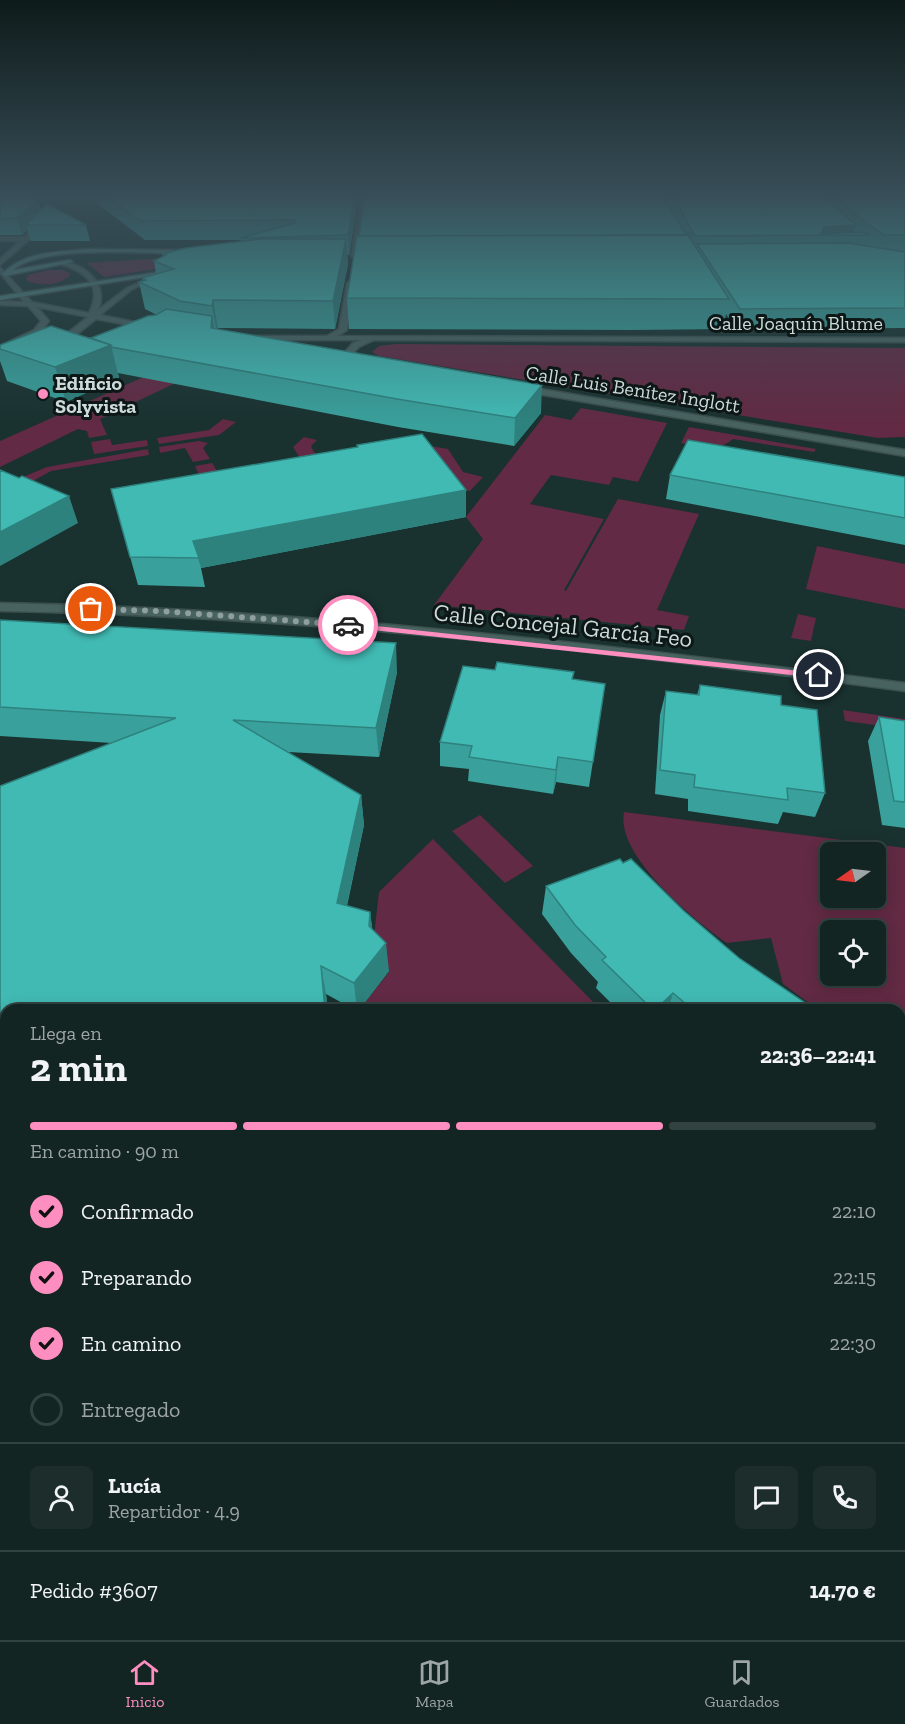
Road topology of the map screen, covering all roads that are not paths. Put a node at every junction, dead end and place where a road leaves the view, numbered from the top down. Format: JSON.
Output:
{"nodes":[{"id":1,"x":82,"y":272,"type":"edge"},
{"id":2,"x":164,"y":272,"type":"edge"},
{"id":3,"x":167,"y":272,"type":"edge"},
{"id":4,"x":352,"y":272,"type":"edge"},
{"id":5,"x":2,"y":273,"type":"edge"},
{"id":6,"x":94,"y":282,"type":"junction"},
{"id":7,"x":24,"y":294,"type":"junction"},
{"id":8,"x":0,"y":301,"type":"edge"},
{"id":9,"x":32,"y":304,"type":"junction"},
{"id":10,"x":90,"y":317,"type":"junction"},
{"id":11,"x":159,"y":329,"type":"edge"},
{"id":12,"x":729,"y":329,"type":"dead end"},
{"id":13,"x":330,"y":337,"type":"junction"},
{"id":14,"x":236,"y":338,"type":"edge"},
{"id":15,"x":373,"y":338,"type":"junction"},
{"id":16,"x":735,"y":339,"type":"junction"},
{"id":17,"x":905,"y":340,"type":"edge"},
{"id":18,"x":77,"y":341,"type":"edge"},
{"id":19,"x":247,"y":344,"type":"edge"},
{"id":20,"x":271,"y":348,"type":"edge"},
{"id":21,"x":0,"y":349,"type":"edge"},
{"id":22,"x":340,"y":359,"type":"edge"},
{"id":23,"x":512,"y":387,"type":"edge"},
{"id":24,"x":905,"y":453,"type":"edge"},
{"id":25,"x":0,"y":607,"type":"edge"},
{"id":26,"x":905,"y":687,"type":"edge"}],
"edges":[{"from":1,"to":6,"type":"street"},
{"from":2,"to":6,"type":"street"},
{"from":3,"to":10,"type":"street"},
{"from":4,"to":13,"type":"street"},
{"from":5,"to":7,"type":"street"},
{"from":6,"to":7,"type":"street"},
{"from":6,"to":10,"type":"street"},
{"from":7,"to":8,"type":"street"},
{"from":7,"to":9,"type":"street"},
{"from":8,"to":9,"type":"street"},
{"from":9,"to":10,"type":"street"},
{"from":9,"to":21,"type":"street"},
{"from":10,"to":11,"type":"street"},
{"from":10,"to":18,"type":"street"},
{"from":12,"to":16,"type":"street"},
{"from":13,"to":14,"type":"street"},
{"from":13,"to":15,"type":"street","name":"Calle Joaquín Blume"},
{"from":15,"to":16,"type":"street","name":"Calle Joaquín Blume"},
{"from":15,"to":22,"type":"street"},
{"from":16,"to":17,"type":"street","name":"Calle Joaquín Blume"},
{"from":19,"to":20,"type":"street"},
{"from":23,"to":24,"type":"street","name":"Calle Luis Benítez Inglott"},
{"from":25,"to":26,"type":"street","name":"Calle Concejal García Feo"}]}
